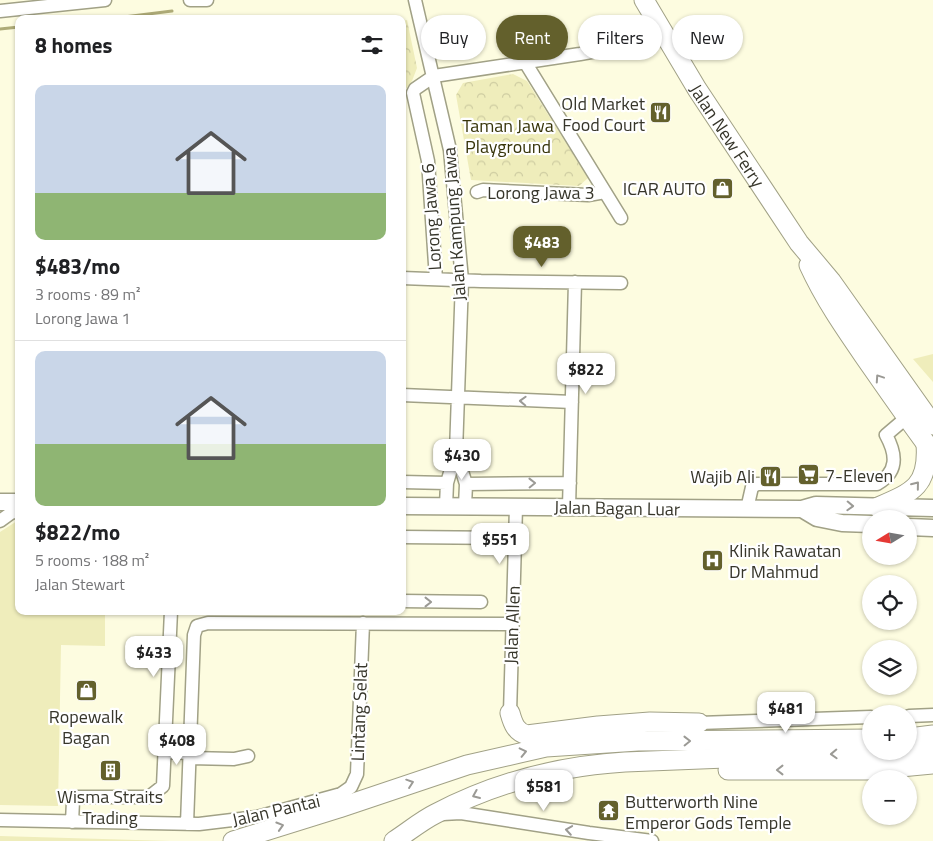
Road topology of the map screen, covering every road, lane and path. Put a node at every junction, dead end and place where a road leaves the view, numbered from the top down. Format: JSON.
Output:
{"nodes":[{"id":1,"x":106,"y":0,"type":"edge"},
{"id":2,"x":190,"y":0,"type":"edge"},
{"id":3,"x":206,"y":0,"type":"edge"},
{"id":4,"x":415,"y":0,"type":"edge"},
{"id":5,"x":644,"y":0,"type":"edge"},
{"id":6,"x":0,"y":11,"type":"edge"},
{"id":7,"x":578,"y":54,"type":"edge"},
{"id":8,"x":525,"y":62,"type":"junction"},
{"id":9,"x":434,"y":76,"type":"junction"},
{"id":10,"x":476,"y":192,"type":"dead end"},
{"id":11,"x":605,"y":192,"type":"junction"},
{"id":12,"x":621,"y":218,"type":"dead end"},
{"id":13,"x":799,"y":243,"type":"junction"},
{"id":14,"x":406,"y":278,"type":"edge"},
{"id":15,"x":436,"y":279,"type":"junction"},
{"id":16,"x":462,"y":280,"type":"junction"},
{"id":17,"x":576,"y":282,"type":"junction"},
{"id":18,"x":621,"y":283,"type":"dead end"},
{"id":19,"x":406,"y":395,"type":"edge"},
{"id":20,"x":458,"y":398,"type":"junction"},
{"id":21,"x":572,"y":402,"type":"junction"},
{"id":22,"x":906,"y":418,"type":"junction"},
{"id":23,"x":933,"y":425,"type":"edge"},
{"id":24,"x":930,"y":448,"type":"edge"},
{"id":25,"x":456,"y":452,"type":"junction"},
{"id":26,"x":406,"y":482,"type":"edge"},
{"id":27,"x":447,"y":483,"type":"junction"},
{"id":28,"x":570,"y":483,"type":"junction"},
{"id":29,"x":466,"y":484,"type":"junction"},
{"id":30,"x":0,"y":502,"type":"edge"},
{"id":31,"x":15,"y":502,"type":"edge"},
{"id":32,"x":406,"y":506,"type":"edge"},
{"id":33,"x":446,"y":506,"type":"junction"},
{"id":34,"x":465,"y":506,"type":"junction"},
{"id":35,"x":516,"y":507,"type":"junction"},
{"id":36,"x":569,"y":507,"type":"junction"},
{"id":37,"x":933,"y":508,"type":"edge"},
{"id":38,"x":747,"y":509,"type":"junction"},
{"id":39,"x":884,"y":510,"type":"edge"},
{"id":40,"x":918,"y":510,"type":"edge"},
{"id":41,"x":15,"y":512,"type":"edge"},
{"id":42,"x":862,"y":514,"type":"edge"},
{"id":43,"x":0,"y":521,"type":"edge"},
{"id":44,"x":918,"y":527,"type":"edge"},
{"id":45,"x":933,"y":528,"type":"edge"},
{"id":46,"x":406,"y":537,"type":"edge"},
{"id":47,"x":515,"y":538,"type":"junction"},
{"id":48,"x":406,"y":602,"type":"edge"},
{"id":49,"x":453,"y":602,"type":"junction"},
{"id":50,"x":481,"y":602,"type":"dead end"},
{"id":51,"x":171,"y":615,"type":"edge"},
{"id":52,"x":267,"y":617,"type":"edge"},
{"id":53,"x":363,"y":624,"type":"junction"},
{"id":54,"x":452,"y":624,"type":"junction"},
{"id":55,"x":512,"y":624,"type":"junction"},
{"id":56,"x":510,"y":713,"type":"junction"},
{"id":57,"x":933,"y":715,"type":"edge"},
{"id":58,"x":917,"y":716,"type":"edge"},
{"id":59,"x":862,"y":717,"type":"edge"},
{"id":60,"x":699,"y":723,"type":"junction"},
{"id":61,"x":933,"y":734,"type":"edge"},
{"id":62,"x":917,"y":737,"type":"edge"},
{"id":63,"x":862,"y":746,"type":"edge"},
{"id":64,"x":546,"y":747,"type":"junction"},
{"id":65,"x":862,"y":747,"type":"edge"},
{"id":66,"x":933,"y":748,"type":"edge"},
{"id":67,"x":917,"y":750,"type":"edge"},
{"id":68,"x":165,"y":752,"type":"junction"},
{"id":69,"x":190,"y":756,"type":"junction"},
{"id":70,"x":248,"y":756,"type":"dead end"},
{"id":71,"x":625,"y":762,"type":"junction"},
{"id":72,"x":933,"y":764,"type":"edge"},
{"id":73,"x":466,"y":766,"type":"junction"},
{"id":74,"x":341,"y":794,"type":"joint"},
{"id":75,"x":434,"y":814,"type":"junction"},
{"id":76,"x":0,"y":820,"type":"edge"},
{"id":77,"x":72,"y":822,"type":"junction"},
{"id":78,"x":187,"y":824,"type":"junction"},
{"id":79,"x":233,"y":841,"type":"edge"},
{"id":80,"x":394,"y":841,"type":"edge"},
{"id":81,"x":652,"y":841,"type":"edge"}],
"edges":[{"from":1,"to":6,"type":"street"},
{"from":2,"to":3,"type":"street"},
{"from":4,"to":9,"type":"street","name":"Jalan Kampung Jawa"},
{"from":5,"to":13,"type":"highway","name":"Jalan New Ferry"},
{"from":7,"to":8,"type":"street"},
{"from":8,"to":9,"type":"street"},
{"from":8,"to":11,"type":"street"},
{"from":9,"to":15,"type":"street","name":"Lorong Jawa 6"},
{"from":9,"to":16,"type":"street","name":"Jalan Kampung Jawa"},
{"from":10,"to":11,"type":"street","name":"Lorong Jawa 3"},
{"from":11,"to":12,"type":"street"},
{"from":22,"to":13,"type":"highway","name":"Jalan New Ferry","one_way":true},
{"from":13,"to":23,"type":"highway","name":"Jalan New Ferry"},
{"from":14,"to":15,"type":"street"},
{"from":15,"to":16,"type":"street"},
{"from":16,"to":17,"type":"street"},
{"from":16,"to":20,"type":"street","name":"Jalan Kampung Jawa"},
{"from":17,"to":18,"type":"street"},
{"from":17,"to":21,"type":"street"},
{"from":19,"to":20,"type":"street"},
{"from":21,"to":20,"type":"street","one_way":true},
{"from":20,"to":25,"type":"street","name":"Jalan Kampung Jawa"},
{"from":21,"to":28,"type":"street"},
{"from":22,"to":24,"type":"highway","name":"Jalan New Ferry"},
{"from":22,"to":38,"type":"street"},
{"from":39,"to":24,"type":"highway","one_way":true},
{"from":25,"to":27,"type":"street","name":"Jalan Kampung Jawa"},
{"from":25,"to":29,"type":"street","name":"Jalan Kampung Jawa"},
{"from":26,"to":27,"type":"street"},
{"from":27,"to":33,"type":"street","name":"Jalan Kampung Jawa"},
{"from":29,"to":28,"type":"street","one_way":true},
{"from":28,"to":36,"type":"street"},
{"from":29,"to":34,"type":"street","name":"Jalan Kampung Jawa"},
{"from":30,"to":31,"type":"main road"},
{"from":32,"to":33,"type":"main road","name":"Jalan Bagan Luar"},
{"from":33,"to":34,"type":"main road","name":"Jalan Bagan Luar"},
{"from":34,"to":35,"type":"main road","name":"Jalan Bagan Luar"},
{"from":35,"to":36,"type":"main road","name":"Jalan Bagan Luar"},
{"from":35,"to":47,"type":"street","name":"Jalan Allen"},
{"from":36,"to":38,"type":"main road","name":"Jalan Bagan Luar"},
{"from":37,"to":40,"type":"main road","name":"Jalan Bagan Luar"},
{"from":38,"to":42,"type":"main road","name":"Jalan Bagan Luar"},
{"from":41,"to":43,"type":"street"},
{"from":44,"to":45,"type":"main road"},
{"from":46,"to":47,"type":"street"},
{"from":47,"to":55,"type":"street","name":"Jalan Allen"},
{"from":48,"to":49,"type":"street","one_way":true},
{"from":49,"to":50,"type":"street"},
{"from":49,"to":54,"type":"street"},
{"from":51,"to":68,"type":"street"},
{"from":52,"to":53,"type":"street"},
{"from":52,"to":69,"type":"street"},
{"from":53,"to":54,"type":"street"},
{"from":53,"to":74,"type":"street","name":"Lintang Selat"},
{"from":54,"to":55,"type":"street"},
{"from":55,"to":56,"type":"street","name":"Jalan Allen"},
{"from":56,"to":60,"type":"highway"},
{"from":56,"to":73,"type":"highway"},
{"from":57,"to":58,"type":"street"},
{"from":59,"to":60,"type":"street"},
{"from":60,"to":64,"type":"highway"},
{"from":61,"to":62,"type":"highway"},
{"from":64,"to":63,"type":"highway","one_way":true},
{"from":73,"to":64,"type":"highway","one_way":true},
{"from":65,"to":71,"type":"highway","one_way":true},
{"from":66,"to":67,"type":"highway"},
{"from":68,"to":69,"type":"street"},
{"from":68,"to":77,"type":"street"},
{"from":69,"to":70,"type":"street"},
{"from":69,"to":78,"type":"street"},
{"from":72,"to":71,"type":"highway","one_way":true},
{"from":71,"to":75,"type":"highway","one_way":true},
{"from":79,"to":73,"type":"highway","one_way":true},
{"from":74,"to":78,"type":"street","name":"Jalan Pantai"},
{"from":75,"to":80,"type":"highway"},
{"from":81,"to":75,"type":"street","one_way":true},
{"from":76,"to":77,"type":"street","name":"Jalan Pantai"},
{"from":77,"to":78,"type":"street","name":"Jalan Pantai"}]}
